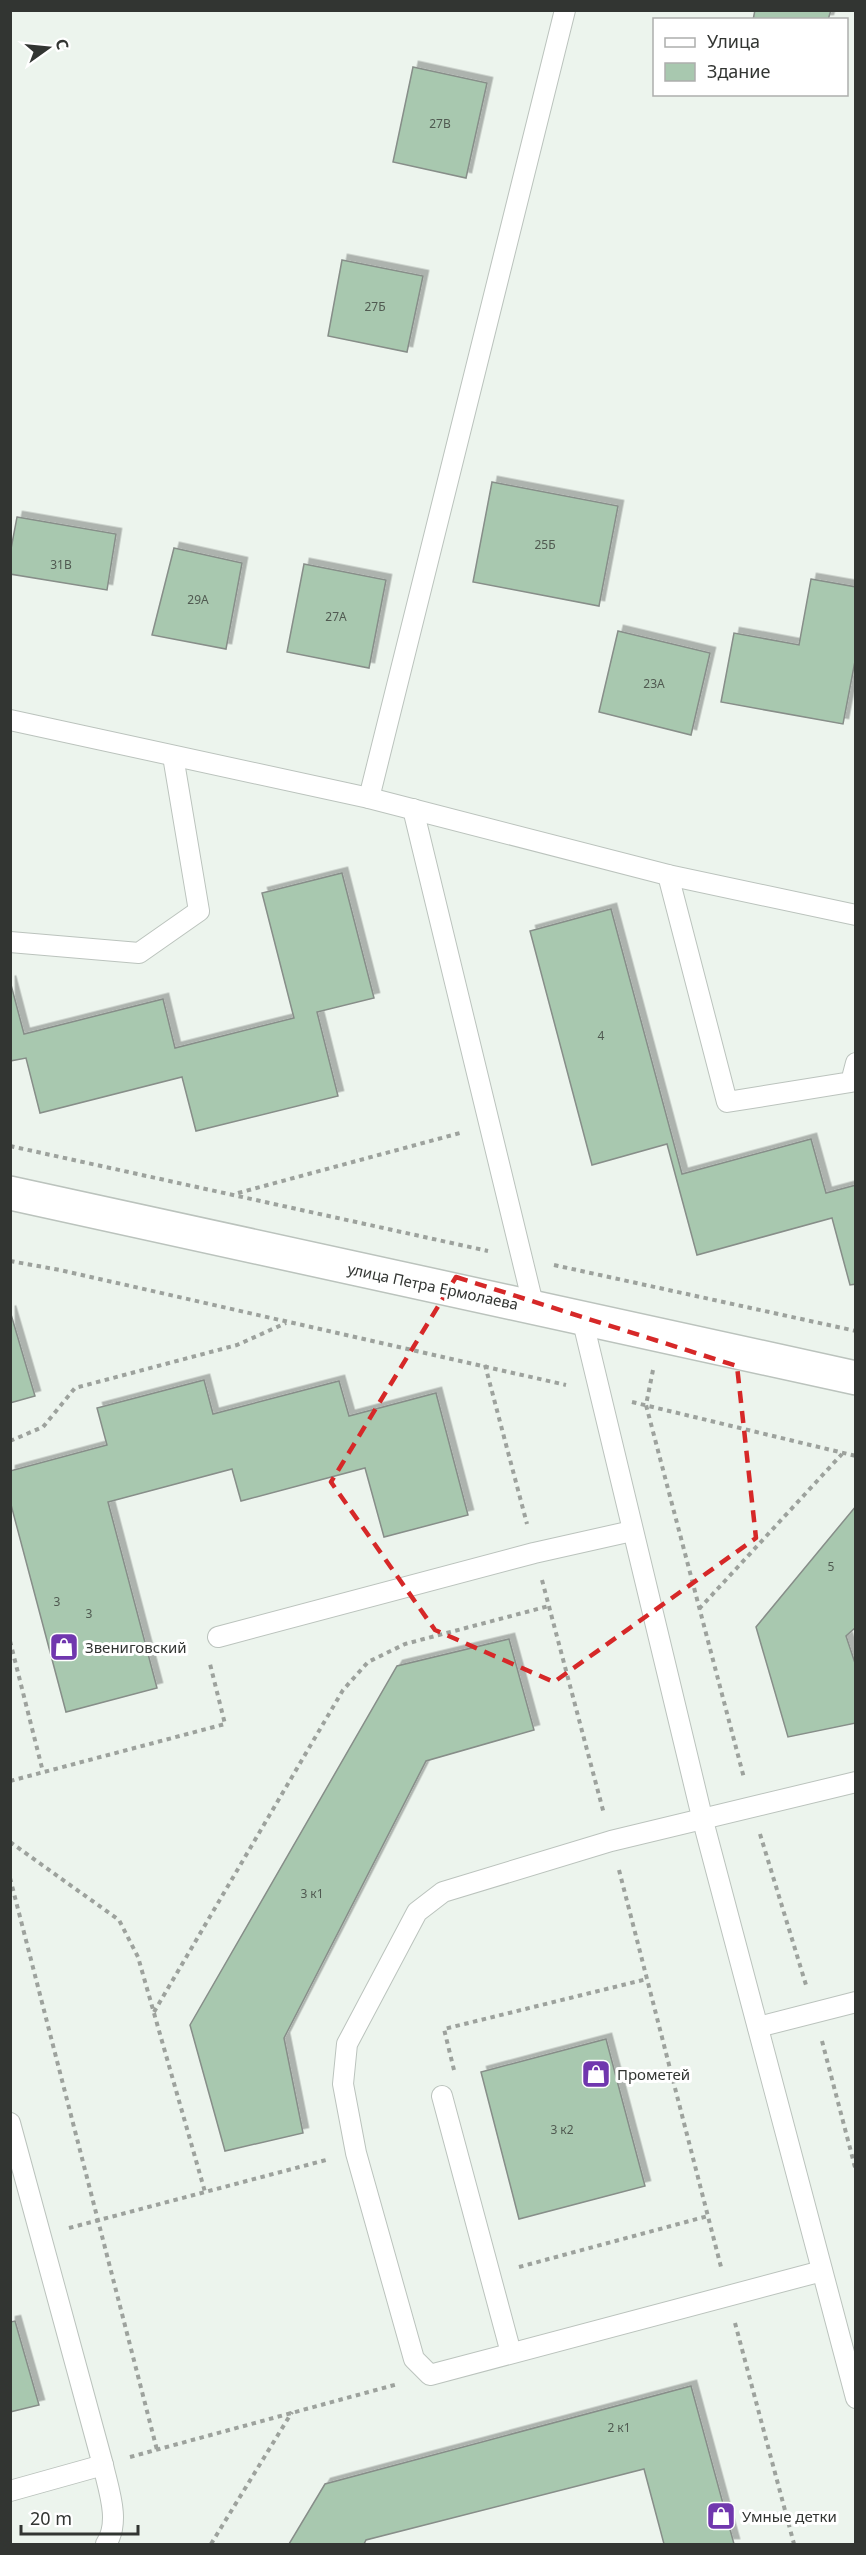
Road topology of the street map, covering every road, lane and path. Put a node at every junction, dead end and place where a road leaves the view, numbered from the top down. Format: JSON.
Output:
{"nodes":[{"id":1,"x":565,"y":10,"type":"edge"},
{"id":2,"x":10,"y":720,"type":"edge"},
{"id":3,"x":172,"y":756,"type":"junction"},
{"id":4,"x":369,"y":798,"type":"junction"},
{"id":5,"x":413,"y":809,"type":"junction"},
{"id":6,"x":668,"y":874,"type":"junction"},
{"id":7,"x":855,"y":915,"type":"edge"},
{"id":8,"x":10,"y":942,"type":"edge"},
{"id":9,"x":855,"y":1063,"type":"edge"},
{"id":10,"x":490,"y":1125,"type":"junction"},
{"id":11,"x":10,"y":1146,"type":"edge"},
{"id":12,"x":10,"y":1193,"type":"edge"},
{"id":13,"x":237,"y":1193,"type":"junction"},
{"id":14,"x":522,"y":1258,"type":"junction"},
{"id":15,"x":10,"y":1262,"type":"edge"},
{"id":16,"x":534,"y":1308,"type":"junction"},
{"id":17,"x":582,"y":1318,"type":"junction"},
{"id":18,"x":286,"y":1322,"type":"junction"},
{"id":19,"x":855,"y":1331,"type":"edge"},
{"id":20,"x":485,"y":1365,"type":"junction"},
{"id":21,"x":654,"y":1367,"type":"dead end"},
{"id":22,"x":855,"y":1378,"type":"edge"},
{"id":23,"x":598,"y":1393,"type":"junction"},
{"id":24,"x":646,"y":1405,"type":"junction"},
{"id":25,"x":10,"y":1441,"type":"edge"},
{"id":26,"x":842,"y":1453,"type":"junction"},
{"id":27,"x":855,"y":1456,"type":"edge"},
{"id":28,"x":632,"y":1531,"type":"junction"},
{"id":29,"x":534,"y":1553,"type":"junction"},
{"id":30,"x":549,"y":1606,"type":"junction"},
{"id":31,"x":699,"y":1609,"type":"dead end"},
{"id":32,"x":218,"y":1637,"type":"joint"},
{"id":33,"x":10,"y":1641,"type":"edge"},
{"id":34,"x":42,"y":1772,"type":"junction"},
{"id":35,"x":10,"y":1781,"type":"edge"},
{"id":36,"x":855,"y":1782,"type":"edge"},
{"id":37,"x":702,"y":1817,"type":"junction"},
{"id":38,"x":611,"y":1841,"type":"junction"},
{"id":39,"x":10,"y":1842,"type":"edge"},
{"id":40,"x":10,"y":1878,"type":"edge"},
{"id":41,"x":646,"y":1979,"type":"junction"},
{"id":42,"x":855,"y":2001,"type":"edge"},
{"id":43,"x":154,"y":2012,"type":"junction"},
{"id":44,"x":758,"y":2027,"type":"junction"},
{"id":45,"x":442,"y":2096,"type":"joint"},
{"id":46,"x":10,"y":2123,"type":"edge"},
{"id":47,"x":356,"y":2153,"type":"junction"},
{"id":48,"x":205,"y":2192,"type":"junction"},
{"id":49,"x":708,"y":2216,"type":"junction"},
{"id":50,"x":96,"y":2221,"type":"junction"},
{"id":51,"x":40,"y":2235,"type":"junction"},
{"id":52,"x":822,"y":2271,"type":"junction"},
{"id":53,"x":490,"y":2275,"type":"junction"},
{"id":54,"x":728,"y":2295,"type":"junction"},
{"id":55,"x":511,"y":2353,"type":"junction"},
{"id":56,"x":430,"y":2375,"type":"junction"},
{"id":57,"x":855,"y":2398,"type":"edge"},
{"id":58,"x":292,"y":2412,"type":"junction"},
{"id":59,"x":157,"y":2450,"type":"junction"},
{"id":60,"x":103,"y":2465,"type":"junction"},
{"id":61,"x":10,"y":2491,"type":"edge"},
{"id":62,"x":106,"y":2544,"type":"edge"},
{"id":63,"x":211,"y":2544,"type":"edge"},
{"id":64,"x":794,"y":2544,"type":"edge"}],
"edges":[{"from":1,"to":4,"type":"lane"},
{"from":2,"to":3,"type":"lane"},
{"from":3,"to":4,"type":"lane"},
{"from":3,"to":8,"type":"lane"},
{"from":4,"to":5,"type":"lane"},
{"from":5,"to":6,"type":"lane"},
{"from":5,"to":10,"type":"lane"},
{"from":6,"to":7,"type":"lane"},
{"from":6,"to":9,"type":"lane"},
{"from":10,"to":13,"type":"path"},
{"from":10,"to":14,"type":"lane"},
{"from":11,"to":13,"type":"path"},
{"from":12,"to":16,"type":"street","name":"улица Петра Ермолаева"},
{"from":13,"to":14,"type":"path"},
{"from":14,"to":16,"type":"lane"},
{"from":14,"to":19,"type":"path"},
{"from":15,"to":18,"type":"path"},
{"from":16,"to":17,"type":"street","name":"улица Петра Ермолаева"},
{"from":17,"to":22,"type":"street","name":"улица Петра Ермолаева"},
{"from":17,"to":23,"type":"lane"},
{"from":18,"to":20,"type":"path"},
{"from":18,"to":25,"type":"path"},
{"from":20,"to":23,"type":"path"},
{"from":20,"to":29,"type":"path"},
{"from":21,"to":24,"type":"path"},
{"from":23,"to":24,"type":"path"},
{"from":23,"to":28,"type":"lane"},
{"from":24,"to":26,"type":"path"},
{"from":26,"to":27,"type":"path"},
{"from":26,"to":31,"type":"path"},
{"from":28,"to":29,"type":"lane"},
{"from":28,"to":37,"type":"lane"},
{"from":29,"to":30,"type":"path"},
{"from":29,"to":32,"type":"lane"},
{"from":30,"to":38,"type":"path"},
{"from":30,"to":43,"type":"path"},
{"from":32,"to":34,"type":"path"},
{"from":33,"to":34,"type":"path"},
{"from":34,"to":35,"type":"path"},
{"from":36,"to":37,"type":"lane"},
{"from":37,"to":38,"type":"lane"},
{"from":37,"to":44,"type":"lane"},
{"from":38,"to":41,"type":"path"},
{"from":38,"to":47,"type":"lane"},
{"from":39,"to":43,"type":"path"},
{"from":40,"to":50,"type":"path"},
{"from":41,"to":45,"type":"path"},
{"from":41,"to":49,"type":"path"},
{"from":42,"to":44,"type":"lane"},
{"from":43,"to":48,"type":"path"},
{"from":44,"to":52,"type":"lane"},
{"from":45,"to":53,"type":"lane"},
{"from":46,"to":51,"type":"lane"},
{"from":47,"to":48,"type":"path"},
{"from":47,"to":56,"type":"lane"},
{"from":48,"to":50,"type":"path"},
{"from":49,"to":53,"type":"path"},
{"from":49,"to":54,"type":"path"},
{"from":50,"to":51,"type":"path"},
{"from":50,"to":59,"type":"path"},
{"from":51,"to":60,"type":"lane"},
{"from":52,"to":54,"type":"lane"},
{"from":52,"to":57,"type":"lane"},
{"from":53,"to":55,"type":"lane"},
{"from":54,"to":55,"type":"lane"},
{"from":54,"to":64,"type":"path"},
{"from":55,"to":56,"type":"lane"},
{"from":56,"to":58,"type":"path"},
{"from":58,"to":59,"type":"path"},
{"from":58,"to":63,"type":"path"},
{"from":59,"to":60,"type":"path"},
{"from":60,"to":61,"type":"lane"},
{"from":60,"to":62,"type":"lane"}]}
